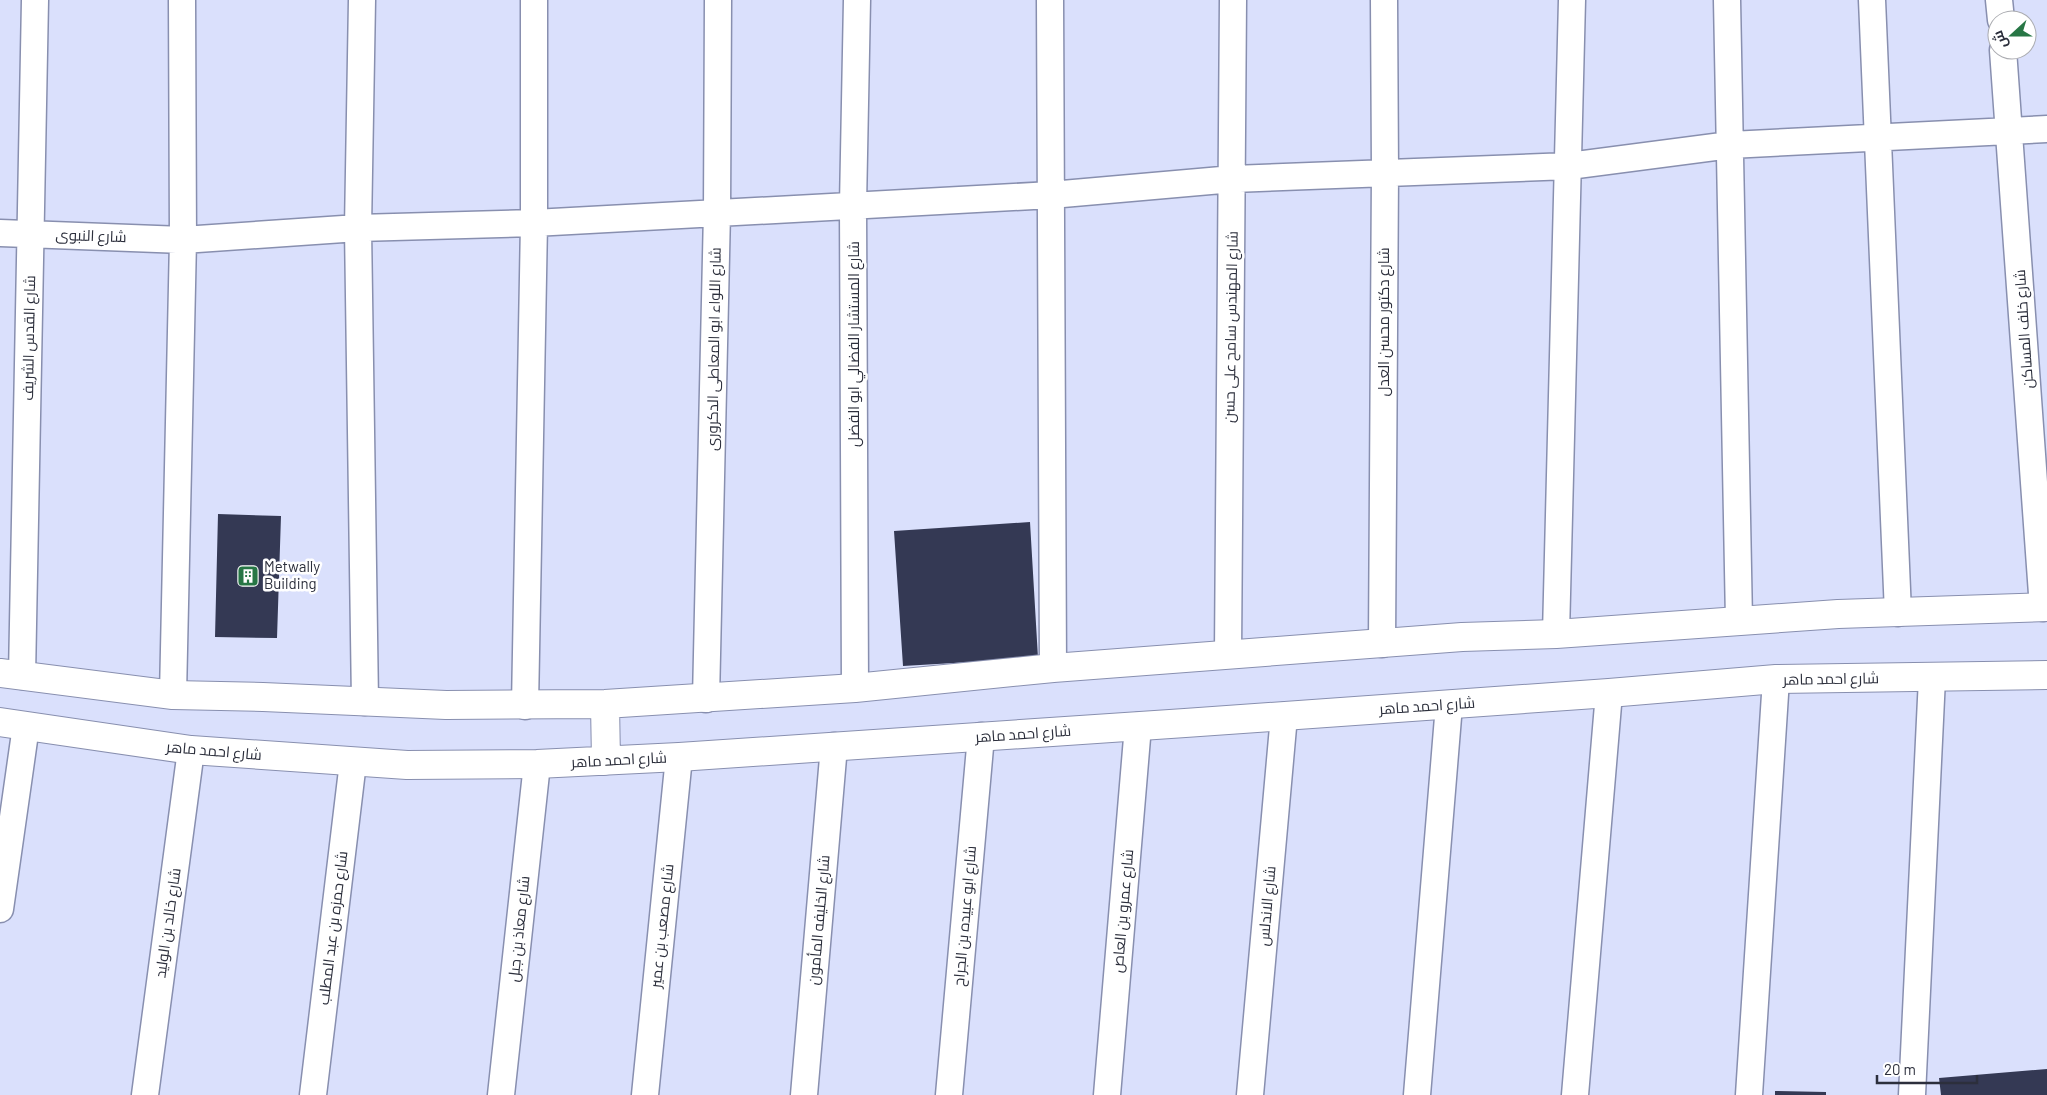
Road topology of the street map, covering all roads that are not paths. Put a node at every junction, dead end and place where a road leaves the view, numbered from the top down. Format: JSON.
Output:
{"nodes":[{"id":1,"x":35,"y":0,"type":"edge"},
{"id":2,"x":182,"y":0,"type":"edge"},
{"id":3,"x":362,"y":0,"type":"edge"},
{"id":4,"x":534,"y":0,"type":"edge"},
{"id":5,"x":718,"y":0,"type":"edge"},
{"id":6,"x":857,"y":0,"type":"edge"},
{"id":7,"x":1050,"y":0,"type":"edge"},
{"id":8,"x":1233,"y":0,"type":"edge"},
{"id":9,"x":1384,"y":0,"type":"edge"},
{"id":10,"x":1572,"y":0,"type":"edge"},
{"id":11,"x":1727,"y":0,"type":"edge"},
{"id":12,"x":1872,"y":0,"type":"edge"},
{"id":13,"x":2004,"y":60,"type":"edge"},
{"id":14,"x":2047,"y":129,"type":"edge"},
{"id":15,"x":2010,"y":130,"type":"junction"},
{"id":16,"x":1878,"y":137,"type":"junction"},
{"id":17,"x":1730,"y":145,"type":"junction"},
{"id":18,"x":1568,"y":166,"type":"junction"},
{"id":19,"x":1385,"y":172,"type":"junction"},
{"id":20,"x":1233,"y":179,"type":"junction"},
{"id":21,"x":1052,"y":194,"type":"junction"},
{"id":22,"x":854,"y":205,"type":"junction"},
{"id":23,"x":717,"y":212,"type":"junction"},
{"id":24,"x":534,"y":223,"type":"junction"},
{"id":25,"x":358,"y":228,"type":"junction"},
{"id":26,"x":0,"y":233,"type":"edge"},
{"id":27,"x":31,"y":234,"type":"junction"},
{"id":28,"x":183,"y":240,"type":"junction"},
{"id":29,"x":2045,"y":608,"type":"edge"},
{"id":30,"x":1898,"y":612,"type":"junction"},
{"id":31,"x":1738,"y":621,"type":"junction"},
{"id":32,"x":1556,"y":634,"type":"junction"},
{"id":33,"x":1382,"y":644,"type":"junction"},
{"id":34,"x":1228,"y":654,"type":"junction"},
{"id":35,"x":1052,"y":668,"type":"junction"},
{"id":36,"x":11,"y":674,"type":"edge"},
{"id":37,"x":2047,"y":675,"type":"edge"},
{"id":38,"x":1932,"y":678,"type":"junction"},
{"id":39,"x":1776,"y":680,"type":"junction"},
{"id":40,"x":855,"y":688,"type":"junction"},
{"id":41,"x":1609,"y":693,"type":"junction"},
{"id":42,"x":173,"y":695,"type":"junction"},
{"id":43,"x":706,"y":699,"type":"junction"},
{"id":44,"x":365,"y":702,"type":"junction"},
{"id":45,"x":605,"y":704,"type":"junction"},
{"id":46,"x":1449,"y":705,"type":"junction"},
{"id":47,"x":525,"y":706,"type":"junction"},
{"id":48,"x":1284,"y":716,"type":"junction"},
{"id":49,"x":13,"y":724,"type":"edge"},
{"id":50,"x":1138,"y":726,"type":"junction"},
{"id":51,"x":982,"y":736,"type":"junction"},
{"id":52,"x":834,"y":746,"type":"junction"},
{"id":53,"x":192,"y":750,"type":"junction"},
{"id":54,"x":679,"y":758,"type":"junction"},
{"id":55,"x":606,"y":761,"type":"junction"},
{"id":56,"x":354,"y":762,"type":"junction"},
{"id":57,"x":537,"y":764,"type":"junction"},
{"id":58,"x":0,"y":909,"type":"edge"},
{"id":59,"x":145,"y":1095,"type":"edge"},
{"id":60,"x":313,"y":1095,"type":"edge"},
{"id":61,"x":501,"y":1095,"type":"edge"},
{"id":62,"x":645,"y":1095,"type":"edge"},
{"id":63,"x":804,"y":1095,"type":"edge"},
{"id":64,"x":949,"y":1095,"type":"edge"},
{"id":65,"x":1107,"y":1095,"type":"edge"},
{"id":66,"x":1250,"y":1095,"type":"edge"},
{"id":67,"x":1417,"y":1095,"type":"edge"},
{"id":68,"x":1575,"y":1095,"type":"edge"},
{"id":69,"x":1749,"y":1095,"type":"edge"},
{"id":70,"x":1912,"y":1095,"type":"edge"}],
"edges":[{"from":1,"to":27,"type":"street","name":"شارع القدس الشريف"},
{"from":2,"to":28,"type":"street"},
{"from":3,"to":25,"type":"street"},
{"from":4,"to":24,"type":"street"},
{"from":5,"to":23,"type":"street","name":"شارع اللواء ابو المعاطى الدكرورى"},
{"from":6,"to":22,"type":"street","name":"شارع المستشار الفضالي ابو الفضل"},
{"from":7,"to":21,"type":"street"},
{"from":8,"to":20,"type":"street","name":"شارع المهندس سامح على حسن"},
{"from":9,"to":19,"type":"street","name":"شارع دكتور محسن العدل"},
{"from":10,"to":18,"type":"street"},
{"from":11,"to":17,"type":"street"},
{"from":12,"to":16,"type":"street"},
{"from":13,"to":15,"type":"street","name":"شارع خلف المساكن"},
{"from":14,"to":15,"type":"street","name":"شارع النبوى"},
{"from":15,"to":16,"type":"street","name":"شارع النبوى"},
{"from":15,"to":29,"type":"street","name":"شارع خلف المساكن"},
{"from":16,"to":17,"type":"street","name":"شارع النبوى"},
{"from":16,"to":30,"type":"street"},
{"from":17,"to":18,"type":"street","name":"شارع النبوى"},
{"from":17,"to":31,"type":"street"},
{"from":18,"to":19,"type":"street","name":"شارع النبوى"},
{"from":18,"to":32,"type":"street"},
{"from":19,"to":20,"type":"street","name":"شارع النبوى"},
{"from":19,"to":33,"type":"street","name":"شارع دكتور محسن العدل"},
{"from":20,"to":21,"type":"street","name":"شارع النبوى"},
{"from":20,"to":34,"type":"street","name":"شارع المهندس سامح على حسن"},
{"from":21,"to":22,"type":"street","name":"شارع النبوى"},
{"from":21,"to":35,"type":"street"},
{"from":22,"to":23,"type":"street","name":"شارع النبوى"},
{"from":22,"to":40,"type":"street","name":"شارع المستشار الفضالي ابو الفضل"},
{"from":23,"to":24,"type":"street","name":"شارع النبوى"},
{"from":23,"to":43,"type":"street","name":"شارع اللواء ابو المعاطى الدكرورى"},
{"from":24,"to":25,"type":"street","name":"شارع النبوى"},
{"from":24,"to":47,"type":"street"},
{"from":25,"to":28,"type":"street","name":"شارع النبوى"},
{"from":25,"to":44,"type":"street"},
{"from":26,"to":27,"type":"street","name":"شارع النبوى"},
{"from":27,"to":28,"type":"street","name":"شارع النبوى"},
{"from":27,"to":36,"type":"street","name":"شارع القدس الشريف"},
{"from":28,"to":42,"type":"street"},
{"from":29,"to":30,"type":"main road"},
{"from":30,"to":31,"type":"main road"},
{"from":31,"to":32,"type":"main road"},
{"from":32,"to":33,"type":"main road"},
{"from":33,"to":34,"type":"main road"},
{"from":34,"to":35,"type":"main road"},
{"from":35,"to":40,"type":"main road"},
{"from":36,"to":42,"type":"main road"},
{"from":37,"to":38,"type":"main road","name":"شارع احمد ماهر"},
{"from":38,"to":39,"type":"main road","name":"شارع احمد ماهر"},
{"from":38,"to":70,"type":"street"},
{"from":39,"to":41,"type":"main road","name":"شارع احمد ماهر"},
{"from":39,"to":69,"type":"street"},
{"from":40,"to":43,"type":"main road"},
{"from":41,"to":46,"type":"main road","name":"شارع احمد ماهر"},
{"from":41,"to":68,"type":"street"},
{"from":42,"to":44,"type":"main road"},
{"from":43,"to":45,"type":"main road"},
{"from":44,"to":47,"type":"main road"},
{"from":45,"to":47,"type":"main road"},
{"from":45,"to":55,"type":"main road"},
{"from":46,"to":48,"type":"main road","name":"شارع احمد ماهر"},
{"from":46,"to":67,"type":"street"},
{"from":48,"to":50,"type":"main road","name":"شارع احمد ماهر"},
{"from":48,"to":66,"type":"street","name":"شارع الاندلس"},
{"from":49,"to":53,"type":"main road","name":"شارع احمد ماهر"},
{"from":49,"to":58,"type":"street"},
{"from":50,"to":51,"type":"main road","name":"شارع احمد ماهر"},
{"from":50,"to":65,"type":"street","name":"شارع عمرو بن العاص"},
{"from":51,"to":52,"type":"main road","name":"شارع احمد ماهر"},
{"from":51,"to":64,"type":"street","name":"شارع ابو عبيده بن الجراح"},
{"from":52,"to":54,"type":"main road","name":"شارع احمد ماهر"},
{"from":52,"to":63,"type":"street","name":"شارع الخليفه المأمون"},
{"from":53,"to":56,"type":"main road","name":"شارع احمد ماهر"},
{"from":53,"to":59,"type":"street","name":"شارع خالد بن الوليد"},
{"from":54,"to":55,"type":"main road","name":"شارع احمد ماهر"},
{"from":54,"to":62,"type":"street","name":"شارع مصعب بن عمير"},
{"from":55,"to":57,"type":"main road","name":"شارع احمد ماهر"},
{"from":56,"to":57,"type":"main road","name":"شارع احمد ماهر"},
{"from":56,"to":60,"type":"street","name":"شارع حمزه بن عبد المطلب"},
{"from":57,"to":61,"type":"street","name":"شارع معاذ بن جبل"}]}
